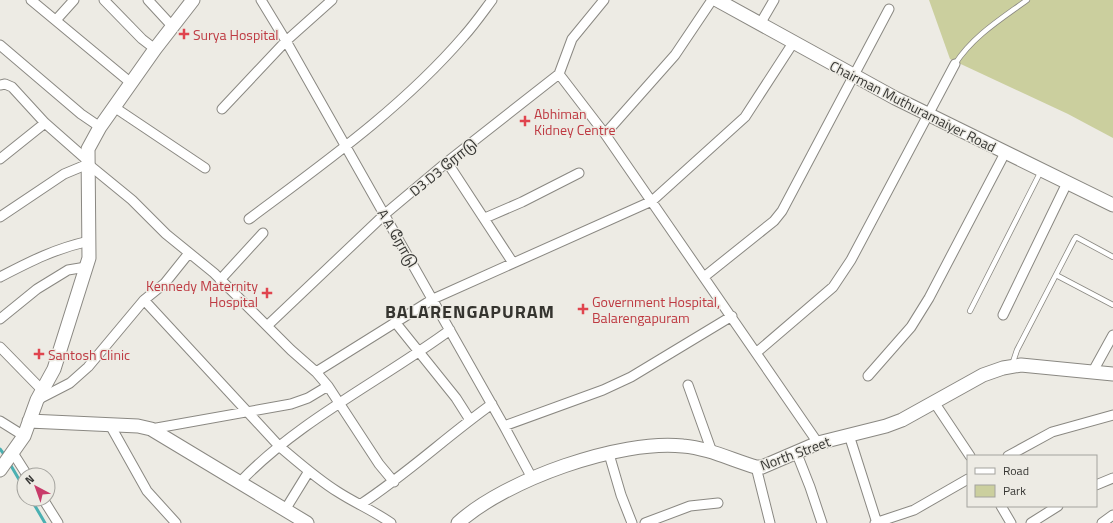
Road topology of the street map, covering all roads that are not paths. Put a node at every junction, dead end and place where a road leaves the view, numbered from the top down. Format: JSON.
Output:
{"nodes":[{"id":1,"x":31,"y":0,"type":"edge"},
{"id":2,"x":74,"y":0,"type":"edge"},
{"id":3,"x":104,"y":0,"type":"edge"},
{"id":4,"x":148,"y":0,"type":"edge"},
{"id":5,"x":192,"y":0,"type":"edge"},
{"id":6,"x":261,"y":0,"type":"edge"},
{"id":7,"x":332,"y":0,"type":"edge"},
{"id":8,"x":492,"y":0,"type":"edge"},
{"id":9,"x":604,"y":0,"type":"edge"},
{"id":10,"x":712,"y":0,"type":"edge"},
{"id":11,"x":717,"y":0,"type":"edge"},
{"id":12,"x":774,"y":0,"type":"edge"},
{"id":13,"x":1027,"y":0,"type":"edge"},
{"id":14,"x":889,"y":10,"type":"dead end"},
{"id":15,"x":56,"y":20,"type":"junction"},
{"id":16,"x":760,"y":24,"type":"junction"},
{"id":17,"x":172,"y":26,"type":"junction"},
{"id":18,"x":286,"y":41,"type":"junction"},
{"id":19,"x":794,"y":43,"type":"junction"},
{"id":20,"x":0,"y":45,"type":"edge"},
{"id":21,"x":155,"y":49,"type":"junction"},
{"id":22,"x":955,"y":64,"type":"joint"},
{"id":23,"x":559,"y":74,"type":"junction"},
{"id":24,"x":854,"y":76,"type":"junction"},
{"id":25,"x":131,"y":84,"type":"junction"},
{"id":26,"x":0,"y":85,"type":"edge"},
{"id":27,"x":114,"y":107,"type":"junction"},
{"id":28,"x":222,"y":108,"type":"dead end"},
{"id":29,"x":928,"y":114,"type":"junction"},
{"id":30,"x":45,"y":123,"type":"junction"},
{"id":31,"x":100,"y":127,"type":"junction"},
{"id":32,"x":606,"y":134,"type":"junction"},
{"id":33,"x":346,"y":147,"type":"junction"},
{"id":34,"x":1005,"y":153,"type":"junction"},
{"id":35,"x":0,"y":159,"type":"edge"},
{"id":36,"x":88,"y":162,"type":"junction"},
{"id":37,"x":447,"y":162,"type":"junction"},
{"id":38,"x":204,"y":168,"type":"dead end"},
{"id":39,"x":1041,"y":170,"type":"junction"},
{"id":40,"x":579,"y":173,"type":"dead end"},
{"id":41,"x":1068,"y":183,"type":"junction"},
{"id":42,"x":652,"y":200,"type":"junction"},
{"id":43,"x":1113,"y":206,"type":"edge"},
{"id":44,"x":384,"y":214,"type":"junction"},
{"id":45,"x":0,"y":217,"type":"edge"},
{"id":46,"x":485,"y":218,"type":"junction"},
{"id":47,"x":249,"y":219,"type":"dead end"},
{"id":48,"x":263,"y":233,"type":"dead end"},
{"id":49,"x":89,"y":241,"type":"junction"},
{"id":50,"x":189,"y":253,"type":"junction"},
{"id":51,"x":1113,"y":257,"type":"edge"},
{"id":52,"x":513,"y":263,"type":"junction"},
{"id":53,"x":86,"y":267,"type":"junction"},
{"id":54,"x":1056,"y":275,"type":"junction"},
{"id":55,"x":0,"y":277,"type":"edge"},
{"id":56,"x":704,"y":277,"type":"junction"},
{"id":57,"x":220,"y":280,"type":"junction"},
{"id":58,"x":433,"y":299,"type":"junction"},
{"id":59,"x":144,"y":300,"type":"junction"},
{"id":60,"x":1113,"y":305,"type":"edge"},
{"id":61,"x":970,"y":311,"type":"dead end"},
{"id":62,"x":1003,"y":315,"type":"dead end"},
{"id":63,"x":732,"y":316,"type":"junction"},
{"id":64,"x":0,"y":319,"type":"edge"},
{"id":65,"x":395,"y":322,"type":"junction"},
{"id":66,"x":267,"y":326,"type":"junction"},
{"id":67,"x":450,"y":330,"type":"junction"},
{"id":68,"x":1113,"y":335,"type":"edge"},
{"id":69,"x":0,"y":347,"type":"edge"},
{"id":70,"x":420,"y":353,"type":"junction"},
{"id":71,"x":756,"y":353,"type":"junction"},
{"id":72,"x":1012,"y":367,"type":"junction"},
{"id":73,"x":316,"y":372,"type":"junction"},
{"id":74,"x":1092,"y":373,"type":"junction"},
{"id":75,"x":1113,"y":374,"type":"edge"},
{"id":76,"x":868,"y":376,"type":"dead end"},
{"id":77,"x":688,"y":385,"type":"dead end"},
{"id":78,"x":328,"y":386,"type":"junction"},
{"id":79,"x":40,"y":395,"type":"junction"},
{"id":80,"x":934,"y":402,"type":"junction"},
{"id":81,"x":339,"y":404,"type":"junction"},
{"id":82,"x":492,"y":404,"type":"junction"},
{"id":83,"x":247,"y":412,"type":"junction"},
{"id":84,"x":1113,"y":415,"type":"edge"},
{"id":85,"x":29,"y":420,"type":"junction"},
{"id":86,"x":470,"y":420,"type":"junction"},
{"id":87,"x":0,"y":421,"type":"edge"},
{"id":88,"x":110,"y":425,"type":"junction"},
{"id":89,"x":504,"y":426,"type":"junction"},
{"id":90,"x":151,"y":429,"type":"junction"},
{"id":91,"x":849,"y":435,"type":"junction"},
{"id":92,"x":24,"y":436,"type":"junction"},
{"id":93,"x":818,"y":443,"type":"junction"},
{"id":94,"x":280,"y":446,"type":"junction"},
{"id":95,"x":712,"y":452,"type":"junction"},
{"id":96,"x":13,"y":453,"type":"junction"},
{"id":97,"x":609,"y":454,"type":"junction"},
{"id":98,"x":796,"y":454,"type":"junction"},
{"id":99,"x":969,"y":455,"type":"edge"},
{"id":100,"x":1010,"y":455,"type":"edge"},
{"id":101,"x":22,"y":467,"type":"edge"},
{"id":102,"x":2,"y":468,"type":"edge"},
{"id":103,"x":756,"y":468,"type":"junction"},
{"id":104,"x":309,"y":471,"type":"junction"},
{"id":105,"x":532,"y":478,"type":"junction"},
{"id":106,"x":1113,"y":478,"type":"edge"},
{"id":107,"x":967,"y":480,"type":"edge"},
{"id":108,"x":240,"y":482,"type":"junction"},
{"id":109,"x":394,"y":482,"type":"junction"},
{"id":110,"x":1097,"y":485,"type":"edge"},
{"id":111,"x":718,"y":503,"type":"dead end"},
{"id":112,"x":361,"y":504,"type":"junction"},
{"id":113,"x":48,"y":507,"type":"edge"},
{"id":114,"x":1002,"y":507,"type":"edge"},
{"id":115,"x":1056,"y":507,"type":"edge"},
{"id":116,"x":285,"y":510,"type":"junction"},
{"id":117,"x":1113,"y":515,"type":"edge"},
{"id":118,"x":58,"y":523,"type":"edge"},
{"id":119,"x":176,"y":523,"type":"edge"},
{"id":120,"x":307,"y":523,"type":"edge"},
{"id":121,"x":391,"y":523,"type":"edge"},
{"id":122,"x":458,"y":523,"type":"edge"},
{"id":123,"x":632,"y":523,"type":"edge"},
{"id":124,"x":645,"y":523,"type":"edge"},
{"id":125,"x":770,"y":523,"type":"edge"},
{"id":126,"x":822,"y":523,"type":"edge"},
{"id":127,"x":877,"y":523,"type":"edge"},
{"id":128,"x":1011,"y":523,"type":"edge"},
{"id":129,"x":1031,"y":523,"type":"edge"},
{"id":130,"x":1102,"y":523,"type":"edge"}],
"edges":[{"from":1,"to":15,"type":"street"},
{"from":2,"to":15,"type":"street"},
{"from":3,"to":21,"type":"street"},
{"from":4,"to":17,"type":"street"},
{"from":5,"to":17,"type":"street"},
{"from":6,"to":18,"type":"street","name":"A A ரோடு"},
{"from":7,"to":18,"type":"street"},
{"from":8,"to":33,"type":"street"},
{"from":9,"to":23,"type":"street"},
{"from":10,"to":32,"type":"street"},
{"from":11,"to":16,"type":"street","name":"Chairman Muthuramaiyer Road"},
{"from":12,"to":16,"type":"street"},
{"from":13,"to":22,"type":"lane"},
{"from":14,"to":24,"type":"street"},
{"from":15,"to":25,"type":"street"},
{"from":16,"to":19,"type":"street","name":"Chairman Muthuramaiyer Road"},
{"from":17,"to":21,"type":"street"},
{"from":18,"to":28,"type":"street"},
{"from":18,"to":33,"type":"street","name":"A A ரோடு"},
{"from":19,"to":24,"type":"street","name":"Chairman Muthuramaiyer Road"},
{"from":19,"to":42,"type":"street"},
{"from":20,"to":31,"type":"street"},
{"from":21,"to":25,"type":"street"},
{"from":22,"to":29,"type":"street"},
{"from":23,"to":32,"type":"street"},
{"from":23,"to":37,"type":"street","name":"D3 D3 ரோடு"},
{"from":24,"to":29,"type":"street","name":"Chairman Muthuramaiyer Road"},
{"from":24,"to":56,"type":"street"},
{"from":25,"to":27,"type":"street"},
{"from":26,"to":30,"type":"street"},
{"from":27,"to":31,"type":"street"},
{"from":27,"to":38,"type":"street"},
{"from":29,"to":34,"type":"street","name":"Chairman Muthuramaiyer Road"},
{"from":29,"to":71,"type":"street"},
{"from":30,"to":35,"type":"street"},
{"from":30,"to":36,"type":"street"},
{"from":31,"to":36,"type":"street"},
{"from":32,"to":42,"type":"street"},
{"from":33,"to":44,"type":"street","name":"A A ரோடு"},
{"from":33,"to":47,"type":"street"},
{"from":34,"to":39,"type":"street","name":"Chairman Muthuramaiyer Road"},
{"from":34,"to":76,"type":"street"},
{"from":36,"to":45,"type":"street"},
{"from":36,"to":49,"type":"street"},
{"from":36,"to":50,"type":"street"},
{"from":37,"to":44,"type":"street","name":"D3 D3 ரோடு"},
{"from":37,"to":46,"type":"street"},
{"from":39,"to":41,"type":"street","name":"Chairman Muthuramaiyer Road"},
{"from":39,"to":61,"type":"lane"},
{"from":40,"to":46,"type":"street"},
{"from":41,"to":43,"type":"street","name":"Chairman Muthuramaiyer Road"},
{"from":41,"to":62,"type":"street"},
{"from":42,"to":52,"type":"street"},
{"from":42,"to":56,"type":"street"},
{"from":44,"to":58,"type":"street","name":"A A ரோடு"},
{"from":44,"to":66,"type":"street","name":"D3 D3 ரோடு"},
{"from":46,"to":52,"type":"street"},
{"from":48,"to":57,"type":"street"},
{"from":49,"to":53,"type":"street"},
{"from":49,"to":55,"type":"street"},
{"from":50,"to":57,"type":"street"},
{"from":50,"to":59,"type":"street"},
{"from":51,"to":54,"type":"lane"},
{"from":52,"to":58,"type":"street"},
{"from":53,"to":64,"type":"street"},
{"from":53,"to":79,"type":"street"},
{"from":54,"to":60,"type":"lane"},
{"from":54,"to":72,"type":"lane"},
{"from":56,"to":63,"type":"street"},
{"from":57,"to":66,"type":"street"},
{"from":58,"to":65,"type":"street"},
{"from":58,"to":67,"type":"street","name":"A A ரோடு"},
{"from":59,"to":79,"type":"street"},
{"from":59,"to":83,"type":"street"},
{"from":63,"to":71,"type":"street"},
{"from":63,"to":89,"type":"street"},
{"from":65,"to":70,"type":"street"},
{"from":65,"to":73,"type":"street"},
{"from":66,"to":73,"type":"street"},
{"from":67,"to":70,"type":"street"},
{"from":67,"to":82,"type":"street","name":"A A ரோடு"},
{"from":68,"to":74,"type":"street"},
{"from":69,"to":79,"type":"street"},
{"from":70,"to":81,"type":"street"},
{"from":70,"to":86,"type":"street"},
{"from":71,"to":93,"type":"street"},
{"from":72,"to":74,"type":"street","name":"North Street"},
{"from":72,"to":80,"type":"street","name":"North Street"},
{"from":73,"to":78,"type":"street"},
{"from":74,"to":75,"type":"street","name":"North Street"},
{"from":77,"to":95,"type":"street"},
{"from":78,"to":81,"type":"street"},
{"from":78,"to":83,"type":"street"},
{"from":79,"to":85,"type":"street"},
{"from":80,"to":91,"type":"street","name":"North Street"},
{"from":80,"to":99,"type":"street"},
{"from":81,"to":94,"type":"street"},
{"from":81,"to":109,"type":"street"},
{"from":82,"to":86,"type":"street"},
{"from":82,"to":89,"type":"street","name":"A A ரோடு"},
{"from":83,"to":90,"type":"street"},
{"from":83,"to":94,"type":"street"},
{"from":84,"to":100,"type":"street"},
{"from":85,"to":88,"type":"street"},
{"from":85,"to":92,"type":"street"},
{"from":86,"to":109,"type":"street"},
{"from":87,"to":92,"type":"street"},
{"from":88,"to":90,"type":"street"},
{"from":88,"to":119,"type":"street"},
{"from":89,"to":105,"type":"street","name":"A A ரோடு"},
{"from":90,"to":108,"type":"street"},
{"from":91,"to":93,"type":"street","name":"North Street"},
{"from":91,"to":127,"type":"street"},
{"from":92,"to":96,"type":"street"},
{"from":93,"to":98,"type":"street","name":"North Street"},
{"from":94,"to":104,"type":"street"},
{"from":94,"to":108,"type":"street"},
{"from":95,"to":97,"type":"street","name":"North Street"},
{"from":95,"to":103,"type":"street","name":"North Street"},
{"from":96,"to":101,"type":"street"},
{"from":96,"to":102,"type":"street"},
{"from":97,"to":105,"type":"street","name":"North Street"},
{"from":97,"to":123,"type":"street"},
{"from":98,"to":103,"type":"street","name":"North Street"},
{"from":98,"to":126,"type":"street"},
{"from":103,"to":125,"type":"street"},
{"from":104,"to":112,"type":"street"},
{"from":104,"to":116,"type":"street"},
{"from":105,"to":122,"type":"street","name":"North Street"},
{"from":106,"to":110,"type":"street"},
{"from":107,"to":127,"type":"street"},
{"from":108,"to":116,"type":"street"},
{"from":109,"to":112,"type":"street"},
{"from":111,"to":124,"type":"street"},
{"from":112,"to":121,"type":"street"},
{"from":113,"to":118,"type":"street"},
{"from":114,"to":128,"type":"street"},
{"from":115,"to":129,"type":"street"},
{"from":116,"to":120,"type":"street"},
{"from":117,"to":130,"type":"street"}]}
